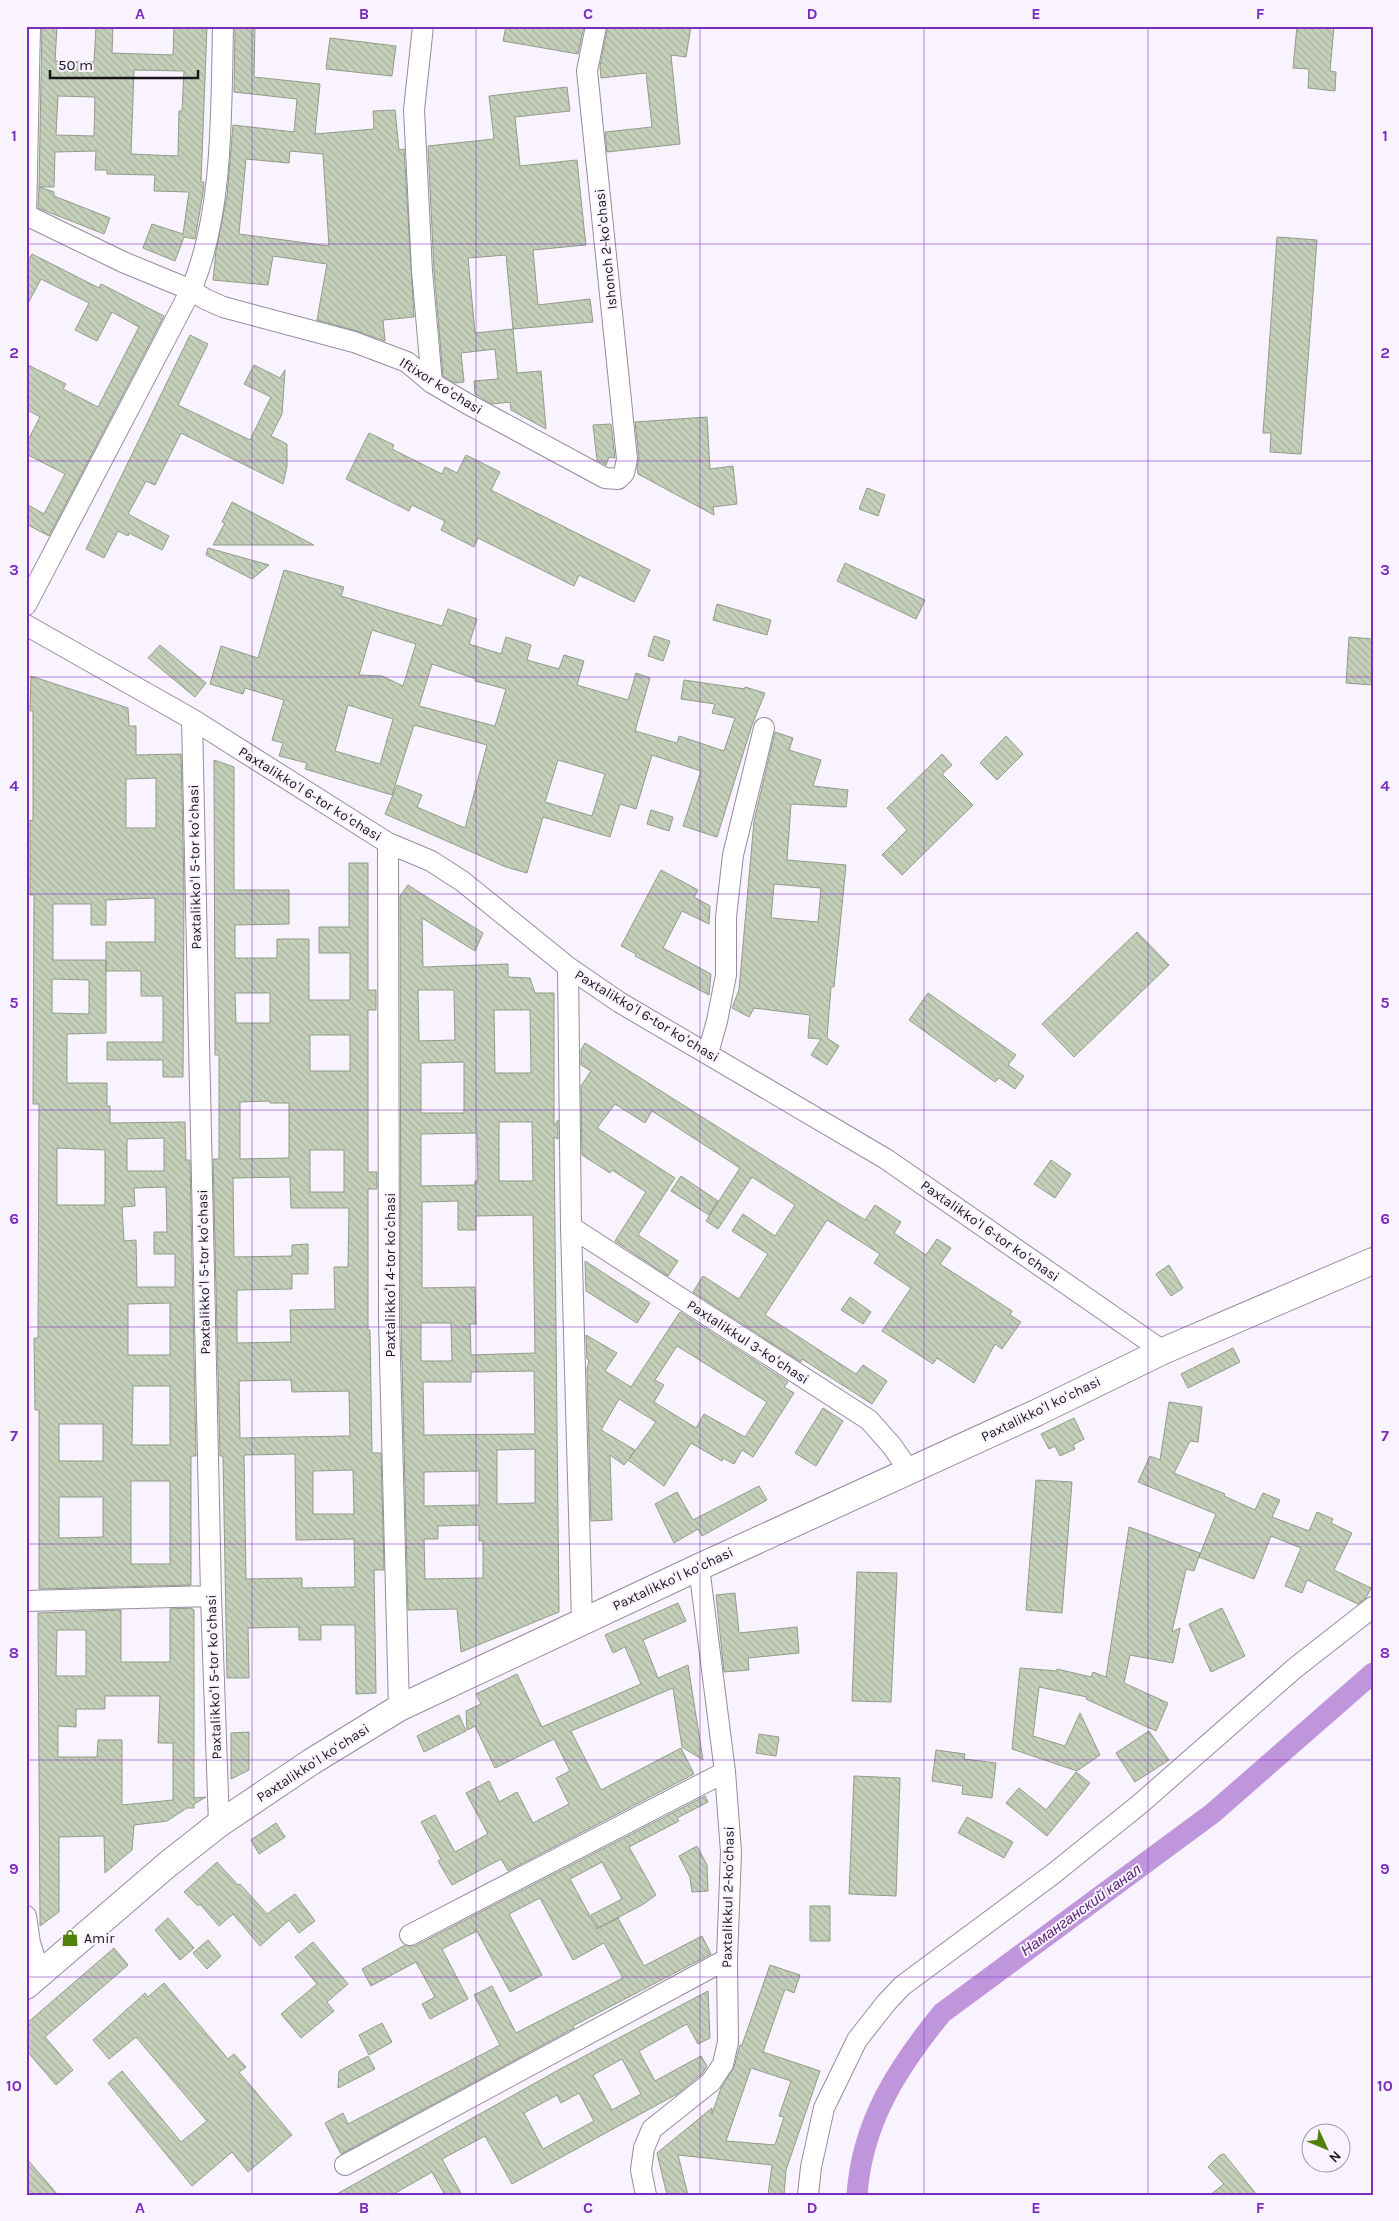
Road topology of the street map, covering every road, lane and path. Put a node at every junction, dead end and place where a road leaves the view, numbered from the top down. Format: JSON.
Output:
{"nodes":[{"id":1,"x":30,"y":26,"type":"edge"},
{"id":2,"x":223,"y":26,"type":"edge"},
{"id":3,"x":423,"y":26,"type":"edge"},
{"id":4,"x":596,"y":26,"type":"edge"},
{"id":5,"x":27,"y":216,"type":"edge"},
{"id":6,"x":191,"y":290,"type":"junction"},
{"id":7,"x":432,"y":383,"type":"junction"},
{"id":8,"x":624,"y":473,"type":"joint"},
{"id":9,"x":26,"y":605,"type":"edge"},
{"id":10,"x":26,"y":625,"type":"edge"},
{"id":11,"x":192,"y":719,"type":"junction"},
{"id":12,"x":764,"y":728,"type":"dead end"},
{"id":13,"x":388,"y":843,"type":"junction"},
{"id":14,"x":568,"y":967,"type":"junction"},
{"id":15,"x":708,"y":1053,"type":"junction"},
{"id":16,"x":571,"y":1227,"type":"junction"},
{"id":17,"x":1373,"y":1261,"type":"edge"},
{"id":18,"x":1163,"y":1351,"type":"junction"},
{"id":19,"x":910,"y":1472,"type":"junction"},
{"id":20,"x":699,"y":1567,"type":"junction"},
{"id":21,"x":211,"y":1596,"type":"junction"},
{"id":22,"x":26,"y":1601,"type":"edge"},
{"id":23,"x":1373,"y":1607,"type":"edge"},
{"id":24,"x":582,"y":1621,"type":"junction"},
{"id":25,"x":399,"y":1708,"type":"junction"},
{"id":26,"x":725,"y":1772,"type":"junction"},
{"id":27,"x":219,"y":1824,"type":"junction"},
{"id":28,"x":26,"y":1916,"type":"edge"},
{"id":29,"x":410,"y":1935,"type":"dead end"},
{"id":30,"x":727,"y":1959,"type":"junction"},
{"id":31,"x":33,"y":1980,"type":"edge"},
{"id":32,"x":345,"y":2165,"type":"dead end"},
{"id":33,"x":646,"y":2195,"type":"edge"},
{"id":34,"x":808,"y":2195,"type":"edge"}],
"edges":[{"from":1,"to":5,"type":"street","name":"Iftixor koʻchasi"},
{"from":2,"to":6,"type":"street"},
{"from":3,"to":7,"type":"street"},
{"from":4,"to":8,"type":"street","name":"Ishonch 2-koʻchasi"},
{"from":5,"to":6,"type":"street","name":"Iftixor koʻchasi"},
{"from":6,"to":7,"type":"street","name":"Iftixor koʻchasi"},
{"from":6,"to":9,"type":"street"},
{"from":7,"to":8,"type":"street","name":"Iftixor koʻchasi"},
{"from":10,"to":11,"type":"street","name":"Paxtalikkoʻl 6-tor koʻchasi"},
{"from":11,"to":13,"type":"street","name":"Paxtalikkoʻl 6-tor koʻchasi"},
{"from":11,"to":21,"type":"street","name":"Paxtalikkoʻl 5-tor koʻchasi"},
{"from":12,"to":15,"type":"street"},
{"from":13,"to":14,"type":"street","name":"Paxtalikkoʻl 6-tor koʻchasi"},
{"from":13,"to":25,"type":"street","name":"Paxtalikkoʻl 4-tor koʻchasi"},
{"from":14,"to":15,"type":"street","name":"Paxtalikkoʻl 6-tor koʻchasi"},
{"from":14,"to":16,"type":"street"},
{"from":15,"to":18,"type":"street","name":"Paxtalikkoʻl 6-tor koʻchasi"},
{"from":16,"to":19,"type":"street","name":"Paxtalikkul 3-koʻchasi"},
{"from":16,"to":24,"type":"street"},
{"from":17,"to":18,"type":"street","name":"Paxtalikkoʻl koʻchasi"},
{"from":18,"to":19,"type":"street","name":"Paxtalikkoʻl koʻchasi"},
{"from":19,"to":20,"type":"street","name":"Paxtalikkoʻl koʻchasi"},
{"from":20,"to":24,"type":"street","name":"Paxtalikkoʻl koʻchasi"},
{"from":20,"to":26,"type":"street","name":"Paxtalikkul 2-koʻchasi"},
{"from":21,"to":22,"type":"street"},
{"from":21,"to":27,"type":"street","name":"Paxtalikkoʻl 5-tor koʻchasi"},
{"from":23,"to":34,"type":"street"},
{"from":24,"to":25,"type":"street","name":"Paxtalikkoʻl koʻchasi"},
{"from":25,"to":27,"type":"street","name":"Paxtalikkoʻl koʻchasi"},
{"from":26,"to":29,"type":"street"},
{"from":26,"to":30,"type":"street","name":"Paxtalikkul 2-koʻchasi"},
{"from":27,"to":31,"type":"street","name":"Paxtalikkoʻl koʻchasi"},
{"from":28,"to":31,"type":"street"},
{"from":30,"to":32,"type":"street"},
{"from":30,"to":33,"type":"street","name":"Paxtalikkul 2-koʻchasi"}]}
